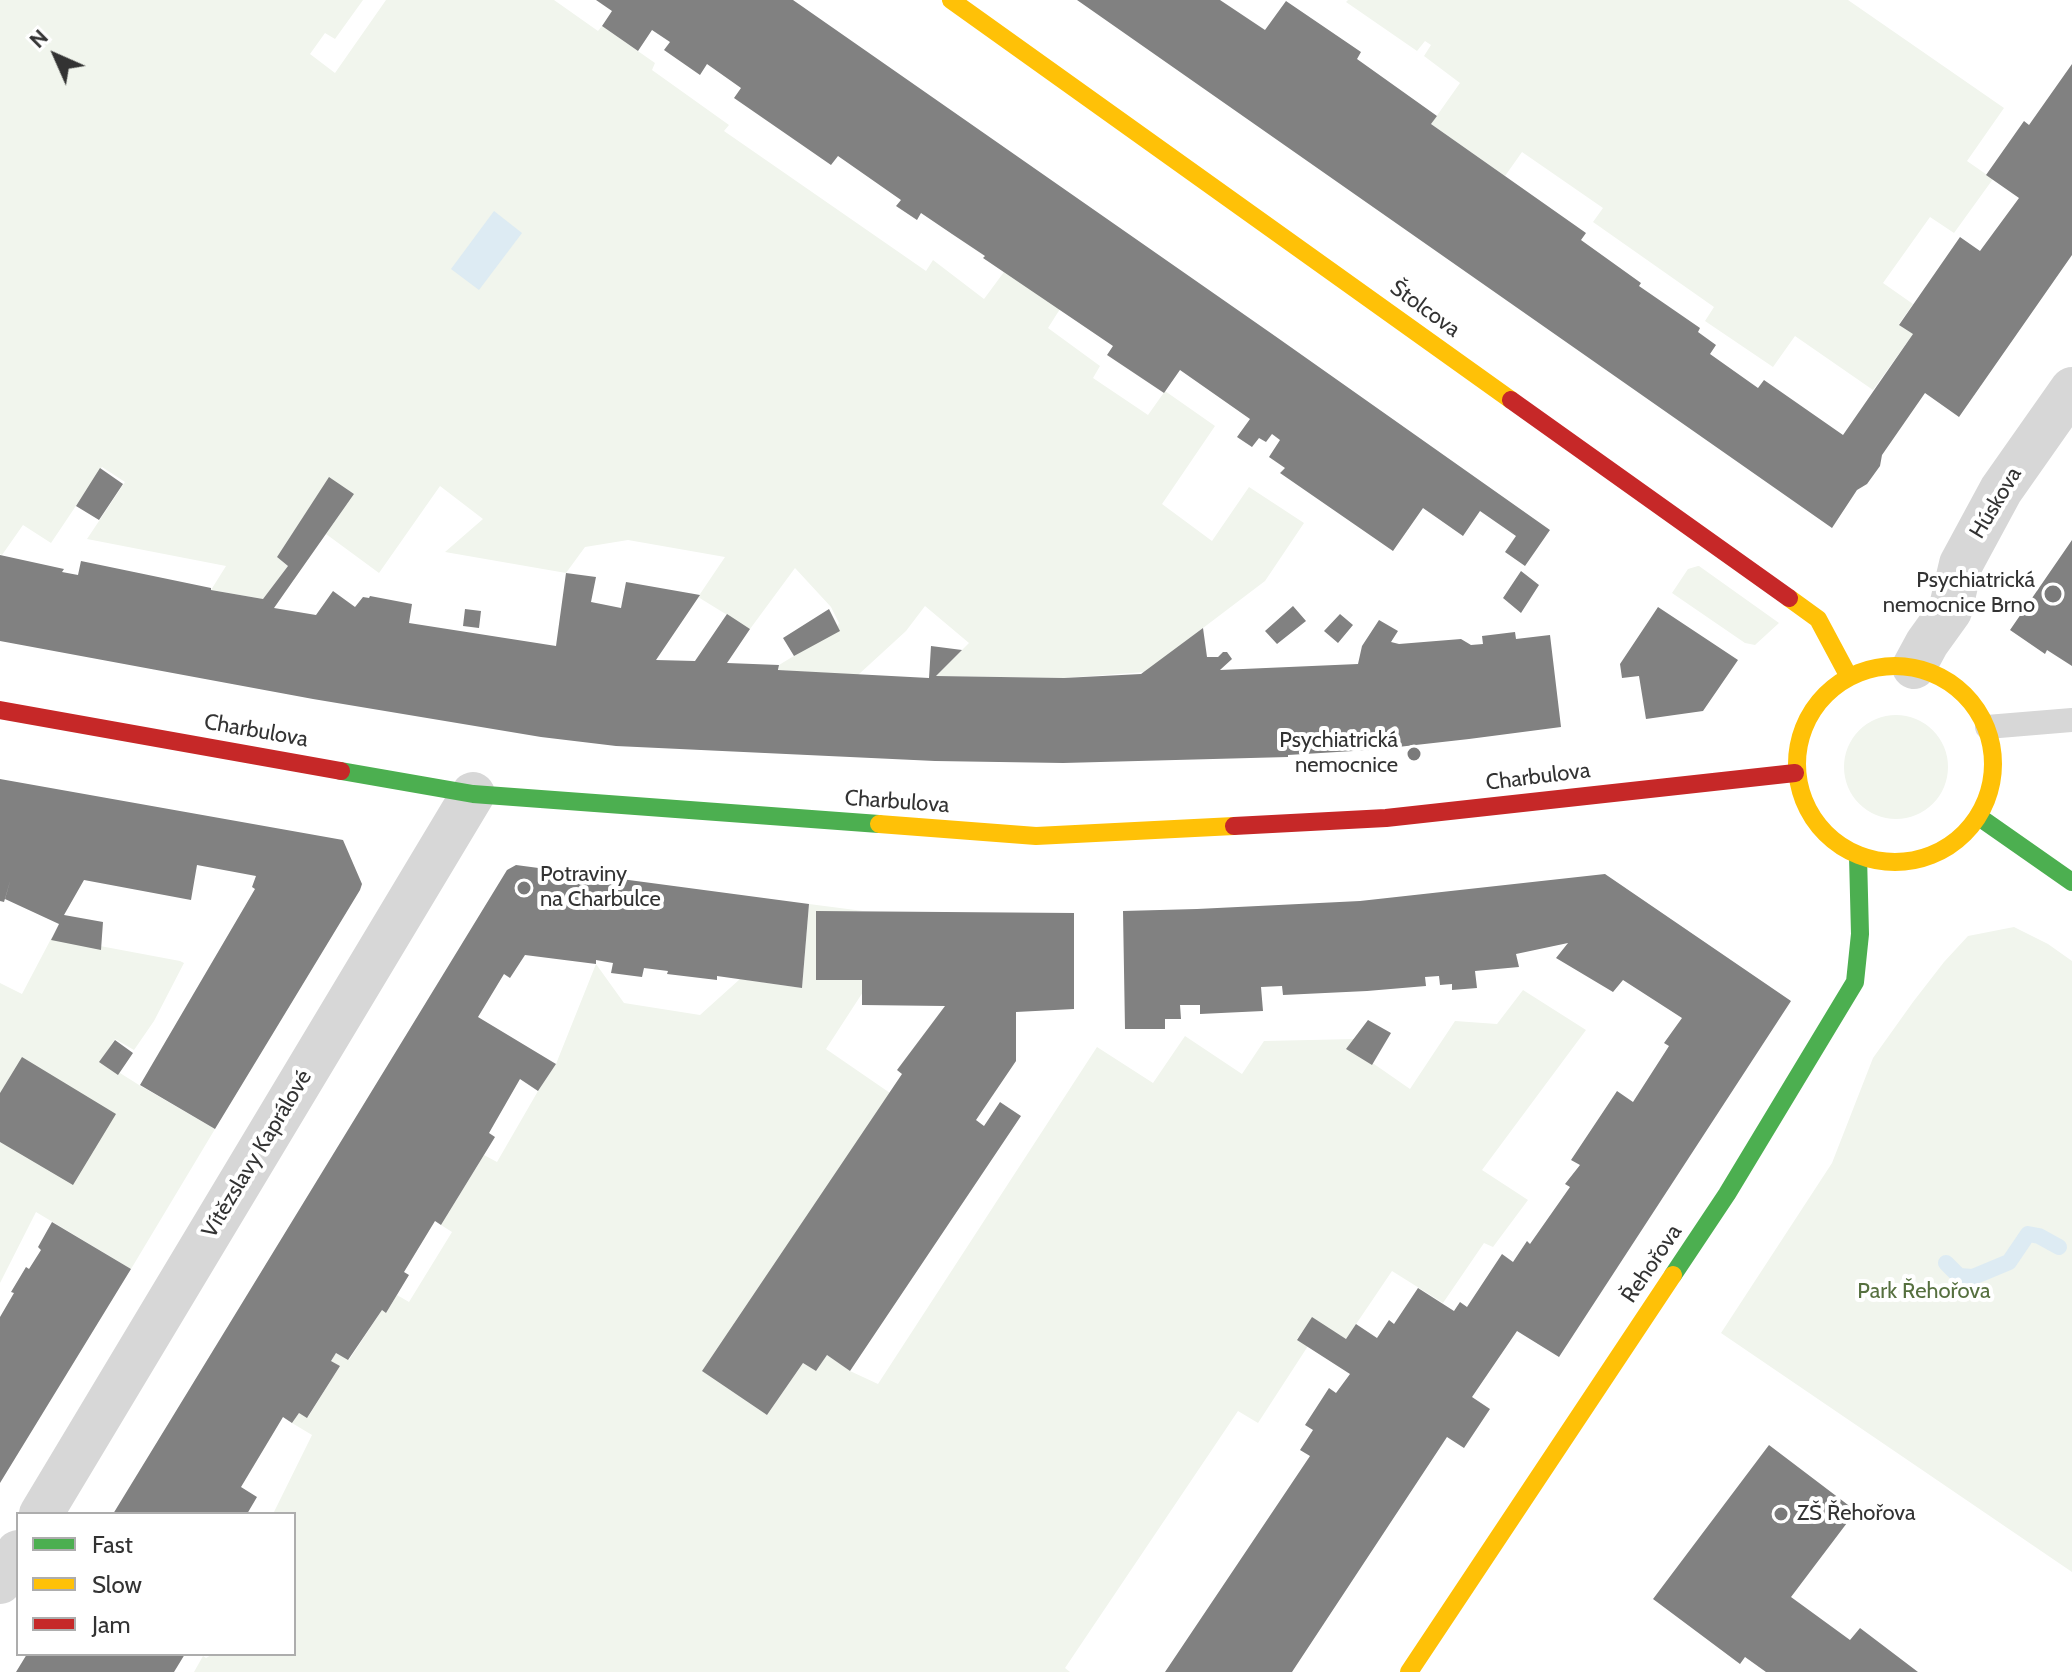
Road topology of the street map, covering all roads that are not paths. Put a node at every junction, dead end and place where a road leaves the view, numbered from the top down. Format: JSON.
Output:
{"nodes":[{"id":1,"x":951,"y":0,"type":"edge"},
{"id":2,"x":2072,"y":389,"type":"edge"},
{"id":3,"x":1914,"y":667,"type":"junction"},
{"id":4,"x":1849,"y":677,"type":"junction"},
{"id":5,"x":0,"y":710,"type":"edge"},
{"id":6,"x":2072,"y":720,"type":"edge"},
{"id":7,"x":1987,"y":727,"type":"junction"},
{"id":8,"x":1795,"y":773,"type":"junction"},
{"id":9,"x":473,"y":794,"type":"junction"},
{"id":10,"x":1979,"y":817,"type":"junction"},
{"id":11,"x":1858,"y":856,"type":"junction"},
{"id":12,"x":2072,"y":882,"type":"edge"},
{"id":13,"x":42,"y":1512,"type":"edge"},
{"id":14,"x":16,"y":1555,"type":"edge"},
{"id":15,"x":0,"y":1582,"type":"edge"},
{"id":16,"x":1409,"y":1672,"type":"edge"}],
"edges":[{"from":1,"to":4,"type":"street","name":"Štolcova"},
{"from":2,"to":3,"type":"street","name":"Húskova"},
{"from":3,"to":4,"type":"street"},
{"from":3,"to":7,"type":"street"},
{"from":4,"to":8,"type":"street"},
{"from":5,"to":9,"type":"street","name":"Charbulova"},
{"from":6,"to":7,"type":"lane"},
{"from":7,"to":10,"type":"street"},
{"from":8,"to":9,"type":"street","name":"Charbulova"},
{"from":8,"to":11,"type":"street"},
{"from":9,"to":13,"type":"street","name":"Vítězslavy Kaprálové"},
{"from":10,"to":11,"type":"street"},
{"from":10,"to":12,"type":"street"},
{"from":11,"to":16,"type":"street","name":"Řehořova"},
{"from":14,"to":15,"type":"street"}]}
